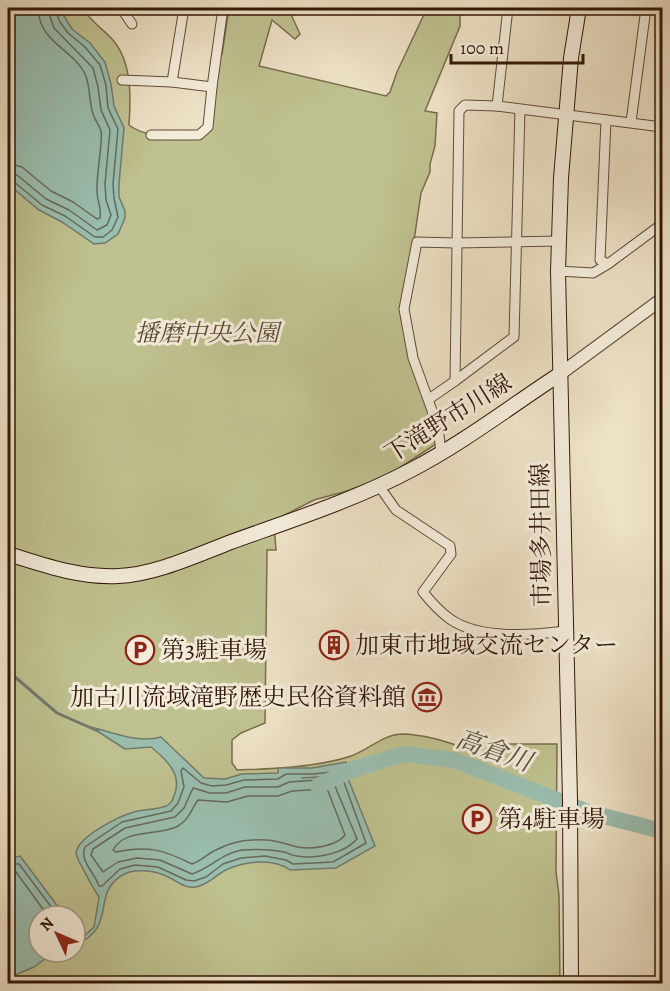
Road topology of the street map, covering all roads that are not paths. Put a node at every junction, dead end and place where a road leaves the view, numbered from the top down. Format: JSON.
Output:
{"nodes":[{"id":1,"x":121,"y":8,"type":"edge"},
{"id":2,"x":184,"y":8,"type":"edge"},
{"id":3,"x":220,"y":8,"type":"edge"},
{"id":4,"x":508,"y":8,"type":"edge"},
{"id":5,"x":579,"y":8,"type":"edge"},
{"id":6,"x":646,"y":8,"type":"edge"},
{"id":7,"x":132,"y":24,"type":"dead end"},
{"id":8,"x":122,"y":80,"type":"dead end"},
{"id":9,"x":172,"y":82,"type":"junction"},
{"id":10,"x":212,"y":87,"type":"junction"},
{"id":11,"x":497,"y":106,"type":"junction"},
{"id":12,"x":520,"y":109,"type":"junction"},
{"id":13,"x":566,"y":116,"type":"junction"},
{"id":14,"x":606,"y":120,"type":"junction"},
{"id":15,"x":631,"y":122,"type":"junction"},
{"id":16,"x":663,"y":127,"type":"edge"},
{"id":17,"x":151,"y":135,"type":"dead end"},
{"id":18,"x":663,"y":224,"type":"edge"},
{"id":19,"x":559,"y":241,"type":"junction"},
{"id":20,"x":516,"y":242,"type":"junction"},
{"id":21,"x":456,"y":243,"type":"junction"},
{"id":22,"x":608,"y":264,"type":"junction"},
{"id":23,"x":558,"y":271,"type":"junction"},
{"id":24,"x":663,"y":299,"type":"edge"},
{"id":25,"x":560,"y":374,"type":"junction"},
{"id":26,"x":455,"y":381,"type":"junction"},
{"id":27,"x":429,"y":399,"type":"junction"},
{"id":28,"x":441,"y":453,"type":"junction"},
{"id":29,"x":379,"y":486,"type":"junction"},
{"id":30,"x":8,"y":554,"type":"edge"},
{"id":31,"x":566,"y":631,"type":"junction"},
{"id":32,"x":572,"y":984,"type":"edge"}],
"edges":[{"from":1,"to":7,"type":"street"},
{"from":2,"to":9,"type":"street"},
{"from":3,"to":10,"type":"street"},
{"from":4,"to":11,"type":"street"},
{"from":5,"to":13,"type":"main road"},
{"from":6,"to":15,"type":"street"},
{"from":8,"to":9,"type":"street"},
{"from":9,"to":10,"type":"street"},
{"from":10,"to":17,"type":"street"},
{"from":11,"to":12,"type":"street"},
{"from":11,"to":21,"type":"street"},
{"from":12,"to":13,"type":"street"},
{"from":12,"to":20,"type":"street"},
{"from":13,"to":14,"type":"street"},
{"from":13,"to":19,"type":"main road"},
{"from":14,"to":15,"type":"street"},
{"from":14,"to":22,"type":"street"},
{"from":15,"to":16,"type":"street"},
{"from":18,"to":22,"type":"street"},
{"from":19,"to":20,"type":"street"},
{"from":19,"to":23,"type":"main road"},
{"from":20,"to":21,"type":"street"},
{"from":20,"to":26,"type":"street"},
{"from":21,"to":26,"type":"street"},
{"from":21,"to":27,"type":"street"},
{"from":22,"to":23,"type":"street"},
{"from":23,"to":25,"type":"main road"},
{"from":24,"to":25,"type":"street"},
{"from":25,"to":28,"type":"main road","name":"下滝野市川線"},
{"from":25,"to":31,"type":"main road","name":"市場多井田線"},
{"from":26,"to":27,"type":"street"},
{"from":27,"to":28,"type":"street"},
{"from":28,"to":29,"type":"main road","name":"下滝野市川線"},
{"from":29,"to":30,"type":"main road","name":"下滝野市川線"},
{"from":29,"to":31,"type":"street"},
{"from":31,"to":32,"type":"main road","name":"市場多井田線"}]}
